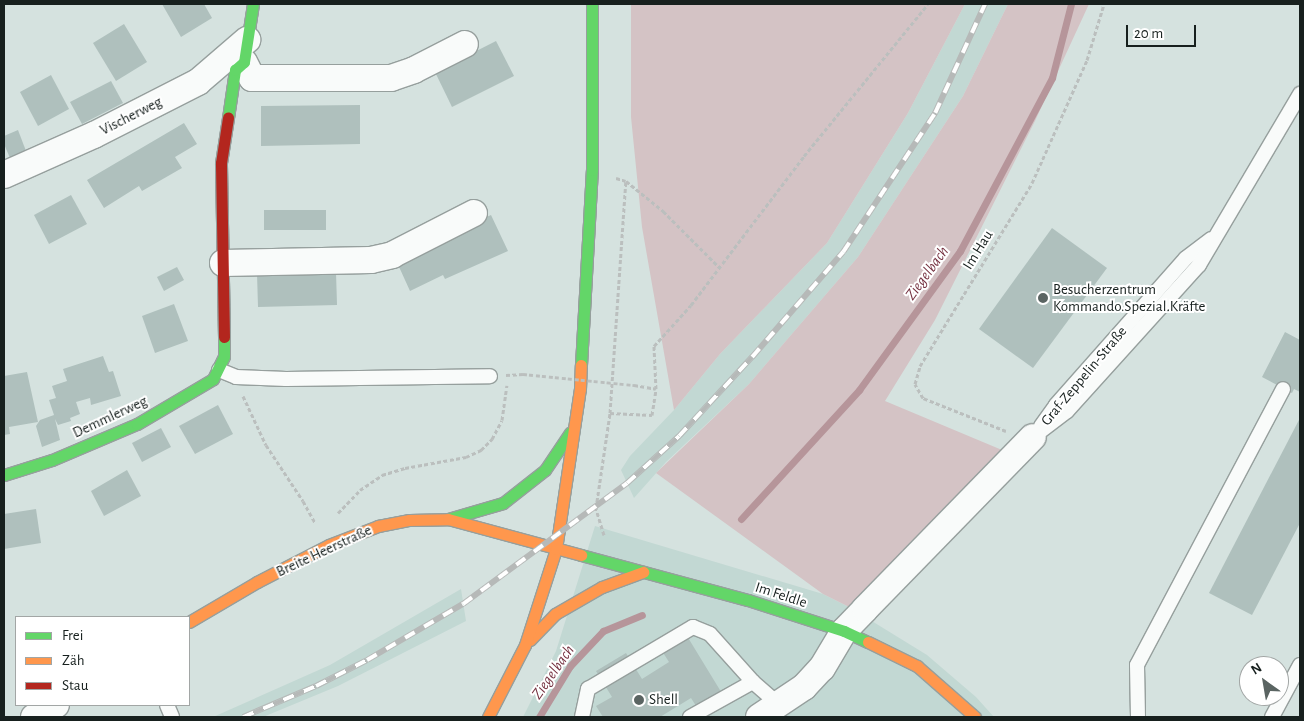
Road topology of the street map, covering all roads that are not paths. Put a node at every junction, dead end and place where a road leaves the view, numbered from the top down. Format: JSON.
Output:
{"nodes":[{"id":1,"x":253,"y":4,"type":"edge"},
{"id":2,"x":592,"y":4,"type":"edge"},
{"id":3,"x":465,"y":44,"type":"dead end"},
{"id":4,"x":246,"y":51,"type":"junction"},
{"id":5,"x":1300,"y":94,"type":"edge"},
{"id":6,"x":4,"y":175,"type":"edge"},
{"id":7,"x":474,"y":213,"type":"dead end"},
{"id":8,"x":223,"y":263,"type":"junction"},
{"id":9,"x":220,"y":370,"type":"junction"},
{"id":10,"x":490,"y":376,"type":"dead end"},
{"id":11,"x":1283,"y":389,"type":"dead end"},
{"id":12,"x":574,"y":428,"type":"junction"},
{"id":13,"x":1032,"y":438,"type":"joint"},
{"id":14,"x":4,"y":475,"type":"edge"},
{"id":15,"x":448,"y":519,"type":"junction"},
{"id":16,"x":556,"y":549,"type":"junction"},
{"id":17,"x":643,"y":572,"type":"junction"},
{"id":18,"x":190,"y":621,"type":"edge"},
{"id":19,"x":844,"y":631,"type":"junction"},
{"id":20,"x":525,"y":644,"type":"junction"},
{"id":21,"x":1300,"y":665,"type":"edge"},
{"id":22,"x":753,"y":682,"type":"junction"},
{"id":23,"x":54,"y":706,"type":"edge"},
{"id":24,"x":769,"y":711,"type":"edge"},
{"id":25,"x":34,"y":717,"type":"edge"},
{"id":26,"x":488,"y":717,"type":"edge"},
{"id":27,"x":582,"y":717,"type":"edge"},
{"id":28,"x":690,"y":717,"type":"edge"},
{"id":29,"x":975,"y":717,"type":"edge"},
{"id":30,"x":1138,"y":717,"type":"edge"},
{"id":31,"x":1272,"y":717,"type":"edge"}],
"edges":[{"from":1,"to":4,"type":"street"},
{"from":2,"to":12,"type":"street"},
{"from":3,"to":4,"type":"street"},
{"from":4,"to":6,"type":"street","name":"Vischerweg"},
{"from":4,"to":8,"type":"street"},
{"from":5,"to":13,"type":"lane","name":"Graf-Zeppelin-Straße"},
{"from":7,"to":8,"type":"street"},
{"from":8,"to":9,"type":"street"},
{"from":9,"to":10,"type":"lane"},
{"from":9,"to":14,"type":"street","name":"Demmlerweg"},
{"from":11,"to":30,"type":"lane"},
{"from":12,"to":15,"type":"street"},
{"from":12,"to":16,"type":"street"},
{"from":13,"to":19,"type":"street","name":"Graf-Zeppelin-Straße"},
{"from":15,"to":16,"type":"street","name":"Breite Heerstraße"},
{"from":15,"to":18,"type":"street","name":"Breite Heerstraße"},
{"from":16,"to":17,"type":"street","name":"Im Feldle"},
{"from":16,"to":20,"type":"street"},
{"from":17,"to":19,"type":"street","name":"Im Feldle"},
{"from":17,"to":20,"type":"street"},
{"from":19,"to":24,"type":"street","name":"Graf-Zeppelin-Straße"},
{"from":19,"to":29,"type":"street","name":"Im Feldle"},
{"from":20,"to":26,"type":"street"},
{"from":21,"to":31,"type":"lane"},
{"from":22,"to":24,"type":"lane"},
{"from":22,"to":27,"type":"lane"},
{"from":22,"to":28,"type":"lane"},
{"from":23,"to":25,"type":"street"}]}
